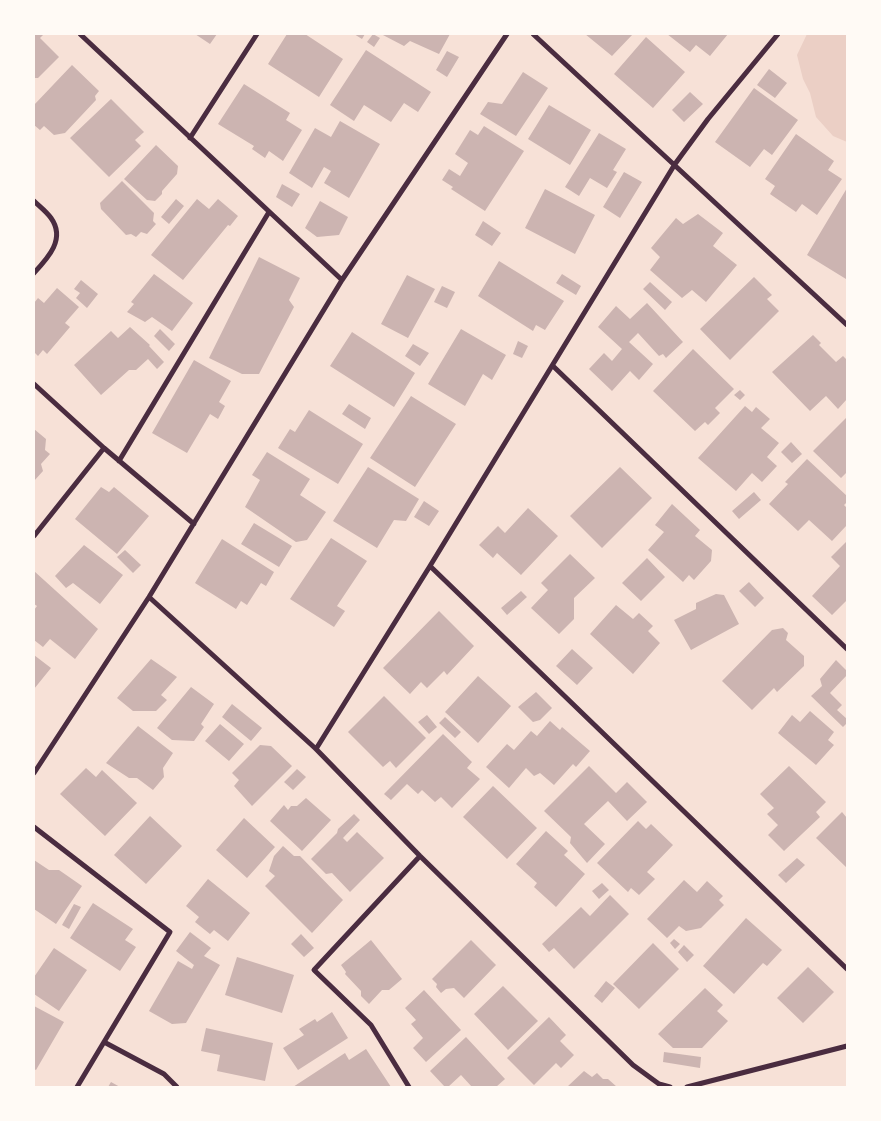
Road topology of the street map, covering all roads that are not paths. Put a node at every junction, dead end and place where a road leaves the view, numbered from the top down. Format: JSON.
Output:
{"nodes":[{"id":1,"x":80,"y":34,"type":"edge"},
{"id":2,"x":257,"y":34,"type":"edge"},
{"id":3,"x":507,"y":34,"type":"edge"},
{"id":4,"x":533,"y":34,"type":"edge"},
{"id":5,"x":778,"y":34,"type":"edge"},
{"id":6,"x":190,"y":138,"type":"junction"},
{"id":7,"x":675,"y":164,"type":"junction"},
{"id":8,"x":34,"y":201,"type":"edge"},
{"id":9,"x":269,"y":212,"type":"junction"},
{"id":10,"x":34,"y":273,"type":"edge"},
{"id":11,"x":342,"y":280,"type":"junction"},
{"id":12,"x":847,"y":325,"type":"edge"},
{"id":13,"x":553,"y":366,"type":"junction"},
{"id":14,"x":34,"y":384,"type":"edge"},
{"id":15,"x":104,"y":448,"type":"junction"},
{"id":16,"x":119,"y":461,"type":"junction"},
{"id":17,"x":194,"y":524,"type":"junction"},
{"id":18,"x":34,"y":536,"type":"edge"},
{"id":19,"x":430,"y":566,"type":"junction"},
{"id":20,"x":150,"y":597,"type":"junction"},
{"id":21,"x":847,"y":649,"type":"edge"},
{"id":22,"x":316,"y":749,"type":"junction"},
{"id":23,"x":34,"y":773,"type":"edge"},
{"id":24,"x":34,"y":827,"type":"edge"},
{"id":25,"x":420,"y":856,"type":"junction"},
{"id":26,"x":847,"y":969,"type":"edge"},
{"id":27,"x":104,"y":1042,"type":"junction"},
{"id":28,"x":847,"y":1046,"type":"edge"},
{"id":29,"x":77,"y":1087,"type":"edge"},
{"id":30,"x":177,"y":1087,"type":"edge"},
{"id":31,"x":409,"y":1087,"type":"edge"},
{"id":32,"x":670,"y":1087,"type":"edge"},
{"id":33,"x":687,"y":1087,"type":"edge"}],
"edges":[{"from":1,"to":6,"type":"street"},
{"from":2,"to":6,"type":"street"},
{"from":3,"to":11,"type":"street"},
{"from":4,"to":7,"type":"street"},
{"from":5,"to":7,"type":"street"},
{"from":6,"to":9,"type":"street"},
{"from":7,"to":12,"type":"street"},
{"from":7,"to":13,"type":"street"},
{"from":8,"to":10,"type":"street"},
{"from":9,"to":11,"type":"street"},
{"from":9,"to":16,"type":"street"},
{"from":11,"to":17,"type":"street"},
{"from":13,"to":19,"type":"street"},
{"from":13,"to":21,"type":"street"},
{"from":14,"to":15,"type":"street"},
{"from":15,"to":16,"type":"street"},
{"from":15,"to":18,"type":"street"},
{"from":16,"to":17,"type":"street"},
{"from":17,"to":20,"type":"street"},
{"from":19,"to":22,"type":"street"},
{"from":19,"to":26,"type":"street"},
{"from":20,"to":22,"type":"street"},
{"from":20,"to":23,"type":"street"},
{"from":22,"to":25,"type":"street"},
{"from":24,"to":27,"type":"street"},
{"from":25,"to":31,"type":"street"},
{"from":25,"to":32,"type":"street"},
{"from":27,"to":29,"type":"street"},
{"from":27,"to":30,"type":"street"},
{"from":28,"to":33,"type":"street"}]}
